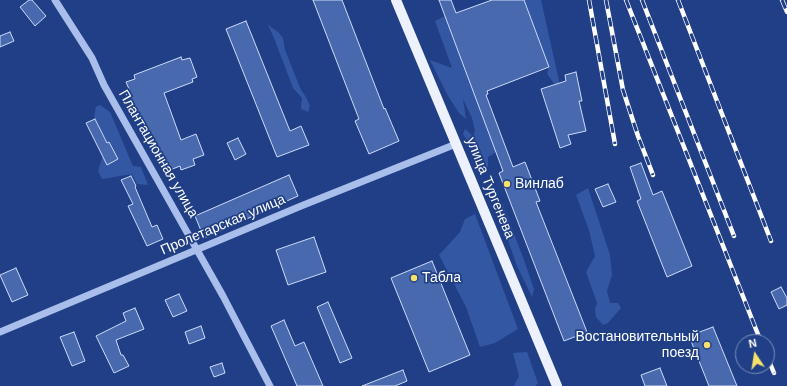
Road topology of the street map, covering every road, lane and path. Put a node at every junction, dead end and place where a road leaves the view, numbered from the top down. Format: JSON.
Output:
{"nodes":[{"id":1,"x":55,"y":0,"type":"edge"},
{"id":2,"x":396,"y":0,"type":"edge"},
{"id":3,"x":456,"y":144,"type":"junction"},
{"id":4,"x":197,"y":250,"type":"junction"},
{"id":5,"x":0,"y":332,"type":"edge"},
{"id":6,"x":270,"y":386,"type":"edge"},
{"id":7,"x":557,"y":386,"type":"edge"}],
"edges":[{"from":1,"to":4,"type":"street","name":"Плантационная улица"},
{"from":2,"to":3,"type":"main road","name":"улица Тургенева"},
{"from":3,"to":4,"type":"street","name":"Пролетарская улица"},
{"from":3,"to":7,"type":"main road","name":"улица Тургенева"},
{"from":4,"to":5,"type":"street","name":"Пролетарская улица"},
{"from":4,"to":6,"type":"street","name":"Плантационная улица"}]}
